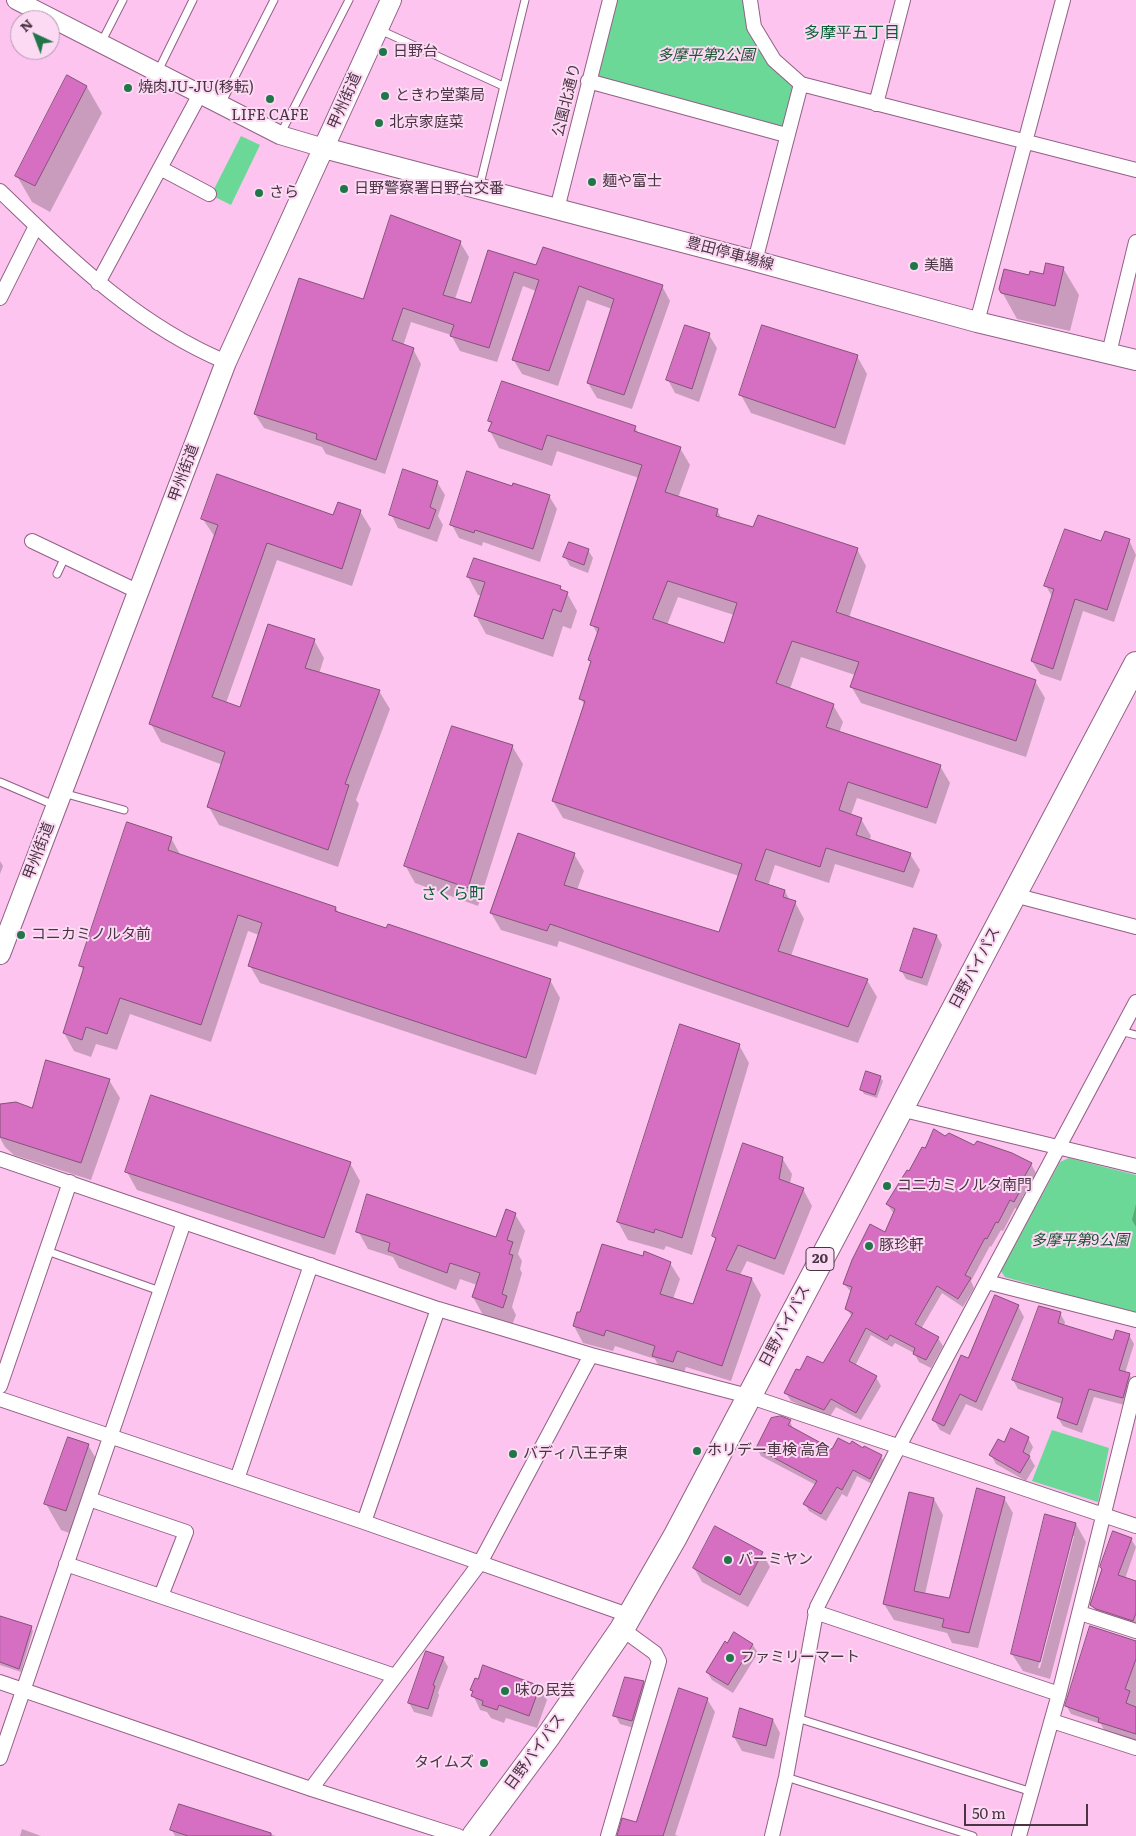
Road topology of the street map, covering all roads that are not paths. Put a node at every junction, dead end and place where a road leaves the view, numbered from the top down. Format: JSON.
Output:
{"nodes":[{"id":1,"x":16,"y":0,"type":"edge"},
{"id":2,"x":123,"y":0,"type":"edge"},
{"id":3,"x":193,"y":0,"type":"edge"},
{"id":4,"x":274,"y":0,"type":"edge"},
{"id":5,"x":349,"y":0,"type":"edge"},
{"id":6,"x":390,"y":0,"type":"edge"},
{"id":7,"x":525,"y":0,"type":"edge"},
{"id":8,"x":610,"y":0,"type":"edge"},
{"id":9,"x":750,"y":0,"type":"edge"},
{"id":10,"x":903,"y":0,"type":"edge"},
{"id":11,"x":1063,"y":0,"type":"edge"},
{"id":12,"x":378,"y":29,"type":"junction"},
{"id":13,"x":101,"y":44,"type":"junction"},
{"id":14,"x":157,"y":72,"type":"junction"},
{"id":15,"x":588,"y":82,"type":"junction"},
{"id":16,"x":801,"y":84,"type":"junction"},
{"id":17,"x":503,"y":86,"type":"junction"},
{"id":18,"x":200,"y":94,"type":"junction"},
{"id":19,"x":876,"y":104,"type":"junction"},
{"id":20,"x":221,"y":105,"type":"junction"},
{"id":21,"x":280,"y":135,"type":"junction"},
{"id":22,"x":786,"y":135,"type":"junction"},
{"id":23,"x":1025,"y":143,"type":"junction"},
{"id":24,"x":324,"y":148,"type":"junction"},
{"id":25,"x":160,"y":168,"type":"junction"},
{"id":26,"x":1136,"y":170,"type":"edge"},
{"id":27,"x":478,"y":188,"type":"junction"},
{"id":28,"x":0,"y":191,"type":"edge"},
{"id":29,"x":210,"y":194,"type":"dead end"},
{"id":30,"x":557,"y":209,"type":"junction"},
{"id":31,"x":36,"y":226,"type":"junction"},
{"id":32,"x":1136,"y":242,"type":"edge"},
{"id":33,"x":755,"y":260,"type":"junction"},
{"id":34,"x":98,"y":283,"type":"junction"},
{"id":35,"x":0,"y":298,"type":"edge"},
{"id":36,"x":978,"y":322,"type":"junction"},
{"id":37,"x":1109,"y":353,"type":"junction"},
{"id":38,"x":1136,"y":360,"type":"edge"},
{"id":39,"x":226,"y":362,"type":"junction"},
{"id":40,"x":32,"y":541,"type":"dead end"},
{"id":41,"x":65,"y":557,"type":"junction"},
{"id":42,"x":57,"y":574,"type":"dead end"},
{"id":43,"x":139,"y":592,"type":"junction"},
{"id":44,"x":1136,"y":664,"type":"edge"},
{"id":45,"x":0,"y":782,"type":"edge"},
{"id":46,"x":60,"y":799,"type":"junction"},
{"id":47,"x":124,"y":810,"type":"dead end"},
{"id":48,"x":1014,"y":895,"type":"junction"},
{"id":49,"x":1136,"y":927,"type":"edge"},
{"id":50,"x":0,"y":954,"type":"edge"},
{"id":51,"x":1136,"y":1002,"type":"edge"},
{"id":52,"x":1120,"y":1031,"type":"junction"},
{"id":53,"x":1136,"y":1035,"type":"edge"},
{"id":54,"x":900,"y":1109,"type":"junction"},
{"id":55,"x":1059,"y":1146,"type":"junction"},
{"id":56,"x":0,"y":1160,"type":"edge"},
{"id":57,"x":1136,"y":1166,"type":"edge"},
{"id":58,"x":70,"y":1182,"type":"junction"},
{"id":59,"x":184,"y":1222,"type":"junction"},
{"id":60,"x":47,"y":1251,"type":"junction"},
{"id":61,"x":311,"y":1266,"type":"junction"},
{"id":62,"x":987,"y":1282,"type":"junction"},
{"id":63,"x":160,"y":1291,"type":"junction"},
{"id":64,"x":438,"y":1309,"type":"junction"},
{"id":65,"x":1136,"y":1320,"type":"edge"},
{"id":66,"x":591,"y":1355,"type":"junction"},
{"id":67,"x":1136,"y":1384,"type":"edge"},
{"id":68,"x":0,"y":1386,"type":"edge"},
{"id":69,"x":748,"y":1396,"type":"junction"},
{"id":70,"x":0,"y":1399,"type":"edge"},
{"id":71,"x":110,"y":1436,"type":"junction"},
{"id":72,"x":898,"y":1448,"type":"junction"},
{"id":73,"x":237,"y":1479,"type":"junction"},
{"id":74,"x":89,"y":1499,"type":"junction"},
{"id":75,"x":1103,"y":1515,"type":"junction"},
{"id":76,"x":364,"y":1522,"type":"junction"},
{"id":77,"x":1136,"y":1526,"type":"edge"},
{"id":78,"x":480,"y":1563,"type":"junction"},
{"id":79,"x":66,"y":1564,"type":"junction"},
{"id":80,"x":161,"y":1596,"type":"junction"},
{"id":81,"x":815,"y":1612,"type":"junction"},
{"id":82,"x":1080,"y":1612,"type":"junction"},
{"id":83,"x":626,"y":1622,"type":"junction"},
{"id":84,"x":1136,"y":1631,"type":"edge"},
{"id":85,"x":395,"y":1676,"type":"junction"},
{"id":86,"x":0,"y":1682,"type":"edge"},
{"id":87,"x":23,"y":1690,"type":"junction"},
{"id":88,"x":1059,"y":1694,"type":"junction"},
{"id":89,"x":797,"y":1718,"type":"junction"},
{"id":90,"x":1052,"y":1721,"type":"junction"},
{"id":91,"x":1136,"y":1748,"type":"edge"},
{"id":92,"x":0,"y":1758,"type":"edge"},
{"id":93,"x":786,"y":1777,"type":"junction"},
{"id":94,"x":311,"y":1789,"type":"junction"},
{"id":95,"x":1033,"y":1792,"type":"junction"},
{"id":96,"x":458,"y":1836,"type":"edge"},
{"id":97,"x":474,"y":1836,"type":"edge"},
{"id":98,"x":608,"y":1836,"type":"edge"},
{"id":99,"x":772,"y":1836,"type":"edge"},
{"id":100,"x":973,"y":1836,"type":"edge"},
{"id":101,"x":1019,"y":1836,"type":"edge"}],
"edges":[{"from":1,"to":13,"type":"street"},
{"from":2,"to":13,"type":"lane"},
{"from":3,"to":14,"type":"lane"},
{"from":4,"to":20,"type":"lane"},
{"from":5,"to":21,"type":"lane"},
{"from":6,"to":12,"type":"main road","name":"甲州街道"},
{"from":7,"to":17,"type":"lane"},
{"from":8,"to":15,"type":"street","name":"公園北通り"},
{"from":9,"to":16,"type":"street"},
{"from":10,"to":19,"type":"street"},
{"from":11,"to":23,"type":"street"},
{"from":12,"to":17,"type":"lane"},
{"from":12,"to":24,"type":"main road","name":"甲州街道"},
{"from":13,"to":14,"type":"street"},
{"from":14,"to":18,"type":"street"},
{"from":15,"to":22,"type":"street"},
{"from":15,"to":30,"type":"street","name":"公園北通り"},
{"from":16,"to":19,"type":"street"},
{"from":16,"to":22,"type":"street"},
{"from":17,"to":27,"type":"lane"},
{"from":18,"to":20,"type":"street"},
{"from":18,"to":25,"type":"street"},
{"from":19,"to":23,"type":"street"},
{"from":20,"to":21,"type":"street"},
{"from":21,"to":24,"type":"street"},
{"from":22,"to":33,"type":"street"},
{"from":23,"to":26,"type":"street"},
{"from":23,"to":36,"type":"street"},
{"from":24,"to":27,"type":"main road","name":"豊田停車場線"},
{"from":24,"to":39,"type":"main road","name":"甲州街道"},
{"from":25,"to":29,"type":"street"},
{"from":25,"to":34,"type":"street"},
{"from":27,"to":30,"type":"main road","name":"豊田停車場線"},
{"from":28,"to":31,"type":"street"},
{"from":30,"to":33,"type":"main road","name":"豊田停車場線"},
{"from":31,"to":34,"type":"street"},
{"from":31,"to":35,"type":"street"},
{"from":32,"to":37,"type":"street"},
{"from":33,"to":36,"type":"main road","name":"豊田停車場線"},
{"from":34,"to":39,"type":"street"},
{"from":36,"to":37,"type":"main road","name":"豊田停車場線"},
{"from":37,"to":38,"type":"main road","name":"豊田停車場線"},
{"from":39,"to":43,"type":"main road","name":"甲州街道"},
{"from":40,"to":41,"type":"street"},
{"from":41,"to":42,"type":"lane"},
{"from":41,"to":43,"type":"street"},
{"from":43,"to":46,"type":"main road","name":"甲州街道"},
{"from":44,"to":48,"type":"highway","name":"日野バイパス","number":"20"},
{"from":45,"to":46,"type":"lane"},
{"from":46,"to":47,"type":"lane"},
{"from":46,"to":50,"type":"main road","name":"甲州街道"},
{"from":48,"to":49,"type":"street"},
{"from":48,"to":54,"type":"highway","name":"日野バイパス","number":"20"},
{"from":51,"to":52,"type":"street"},
{"from":52,"to":53,"type":"lane"},
{"from":52,"to":55,"type":"street"},
{"from":54,"to":55,"type":"street"},
{"from":54,"to":69,"type":"highway","name":"日野バイパス","number":"20"},
{"from":55,"to":57,"type":"street"},
{"from":55,"to":62,"type":"street"},
{"from":56,"to":58,"type":"street"},
{"from":58,"to":59,"type":"street"},
{"from":58,"to":60,"type":"street"},
{"from":59,"to":61,"type":"street"},
{"from":59,"to":63,"type":"street"},
{"from":60,"to":63,"type":"lane"},
{"from":60,"to":68,"type":"street"},
{"from":61,"to":64,"type":"street"},
{"from":61,"to":73,"type":"street"},
{"from":62,"to":65,"type":"street"},
{"from":62,"to":72,"type":"street"},
{"from":63,"to":71,"type":"street"},
{"from":64,"to":66,"type":"street"},
{"from":64,"to":76,"type":"street"},
{"from":66,"to":69,"type":"street"},
{"from":66,"to":78,"type":"street"},
{"from":67,"to":75,"type":"street"},
{"from":69,"to":72,"type":"street"},
{"from":69,"to":83,"type":"highway","name":"日野バイパス","number":"20"},
{"from":70,"to":71,"type":"street"},
{"from":71,"to":73,"type":"street"},
{"from":71,"to":74,"type":"street"},
{"from":72,"to":75,"type":"street"},
{"from":72,"to":81,"type":"street"},
{"from":73,"to":76,"type":"street"},
{"from":74,"to":79,"type":"street"},
{"from":74,"to":80,"type":"street"},
{"from":75,"to":77,"type":"street"},
{"from":75,"to":82,"type":"street"},
{"from":76,"to":78,"type":"street"},
{"from":78,"to":83,"type":"street"},
{"from":78,"to":85,"type":"street"},
{"from":79,"to":80,"type":"street"},
{"from":79,"to":87,"type":"street"},
{"from":80,"to":85,"type":"street"},
{"from":81,"to":88,"type":"street"},
{"from":81,"to":89,"type":"street"},
{"from":82,"to":84,"type":"street"},
{"from":82,"to":88,"type":"street"},
{"from":83,"to":97,"type":"highway","name":"日野バイパス","number":"20"},
{"from":83,"to":98,"type":"street"},
{"from":85,"to":94,"type":"street"},
{"from":86,"to":87,"type":"street"},
{"from":87,"to":92,"type":"street"},
{"from":87,"to":94,"type":"street"},
{"from":88,"to":90,"type":"street"},
{"from":89,"to":93,"type":"street"},
{"from":89,"to":95,"type":"lane"},
{"from":90,"to":91,"type":"street"},
{"from":90,"to":95,"type":"street"},
{"from":93,"to":99,"type":"street"},
{"from":93,"to":100,"type":"lane"},
{"from":94,"to":96,"type":"street"},
{"from":95,"to":101,"type":"street"}]}
